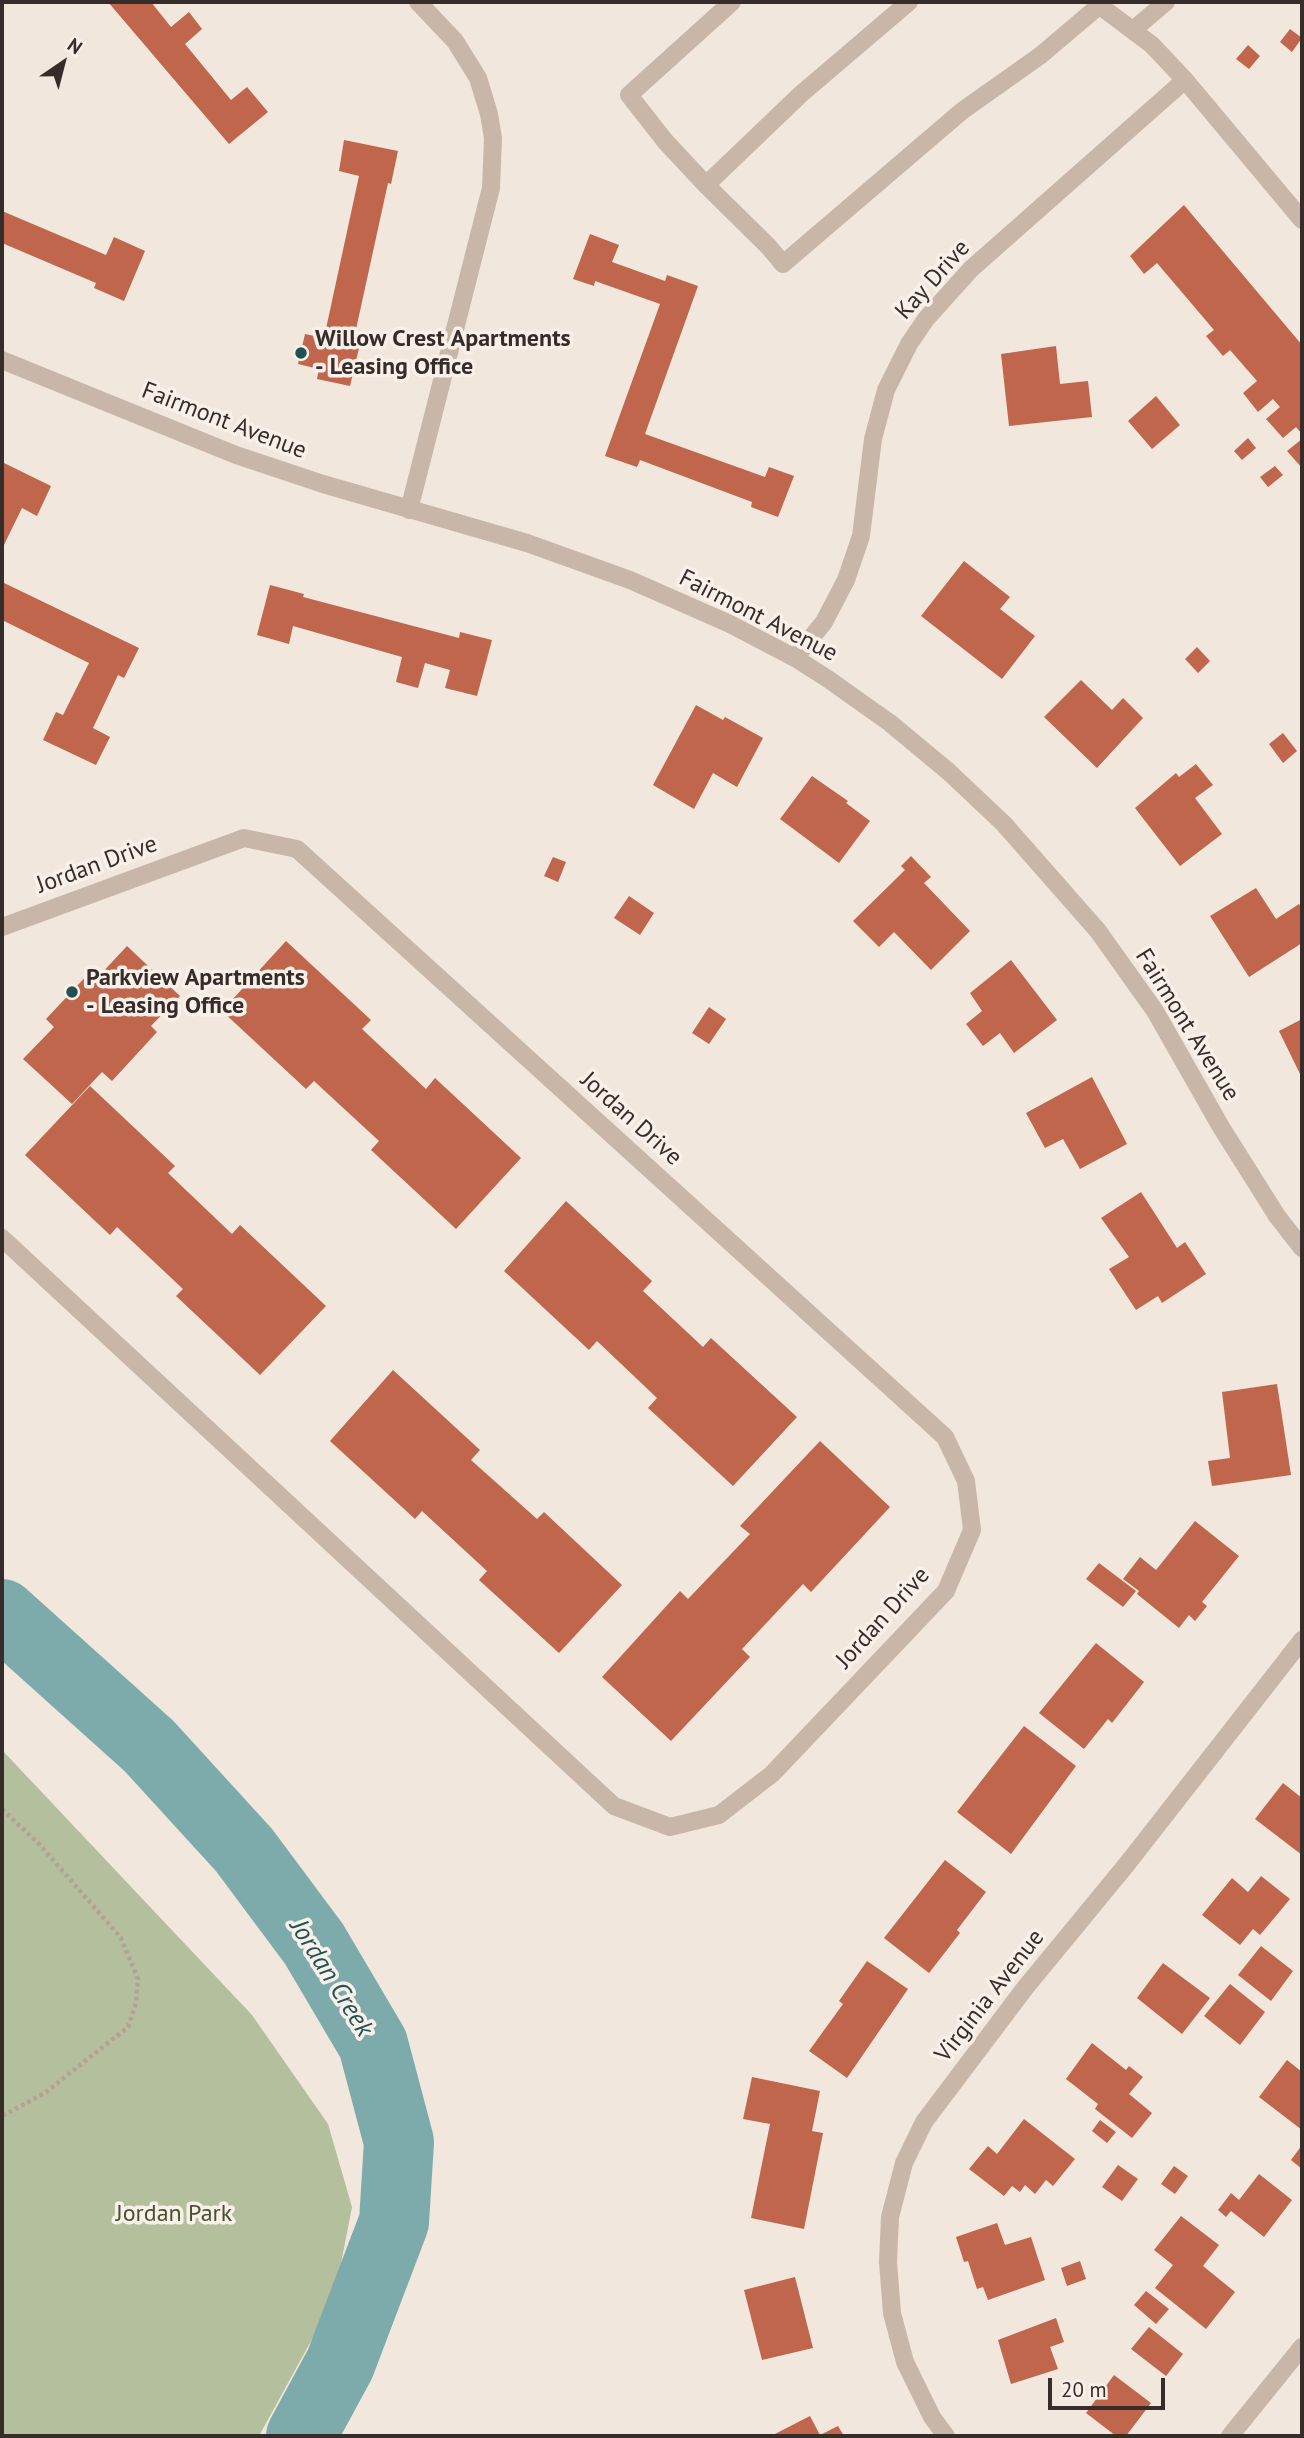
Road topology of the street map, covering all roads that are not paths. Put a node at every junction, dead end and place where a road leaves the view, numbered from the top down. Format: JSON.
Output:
{"nodes":[{"id":1,"x":418,"y":2,"type":"edge"},
{"id":2,"x":732,"y":2,"type":"edge"},
{"id":3,"x":909,"y":2,"type":"edge"},
{"id":4,"x":1166,"y":2,"type":"edge"},
{"id":5,"x":1098,"y":3,"type":"edge"},
{"id":6,"x":1133,"y":30,"type":"junction"},
{"id":7,"x":1185,"y":80,"type":"junction"},
{"id":8,"x":706,"y":185,"type":"junction"},
{"id":9,"x":1302,"y":220,"type":"edge"},
{"id":10,"x":2,"y":360,"type":"edge"},
{"id":11,"x":409,"y":510,"type":"junction"},
{"id":12,"x":795,"y":658,"type":"junction"},
{"id":13,"x":2,"y":927,"type":"edge"},
{"id":14,"x":2,"y":1238,"type":"edge"},
{"id":15,"x":1302,"y":1248,"type":"edge"},
{"id":16,"x":1302,"y":1640,"type":"edge"},
{"id":17,"x":1302,"y":2347,"type":"edge"},
{"id":18,"x":946,"y":2436,"type":"edge"},
{"id":19,"x":1230,"y":2436,"type":"edge"}],
"edges":[{"from":1,"to":11,"type":"street"},
{"from":2,"to":8,"type":"street"},
{"from":3,"to":8,"type":"street"},
{"from":4,"to":6,"type":"street"},
{"from":5,"to":6,"type":"street"},
{"from":5,"to":8,"type":"street"},
{"from":6,"to":7,"type":"street"},
{"from":7,"to":9,"type":"street"},
{"from":7,"to":12,"type":"street","name":"Kay Drive"},
{"from":10,"to":11,"type":"street","name":"Fairmont Avenue"},
{"from":11,"to":12,"type":"street","name":"Fairmont Avenue"},
{"from":12,"to":15,"type":"street","name":"Fairmont Avenue"},
{"from":13,"to":14,"type":"street","name":"Jordan Drive"},
{"from":16,"to":18,"type":"street","name":"Virginia Avenue"},
{"from":17,"to":19,"type":"street"}]}
